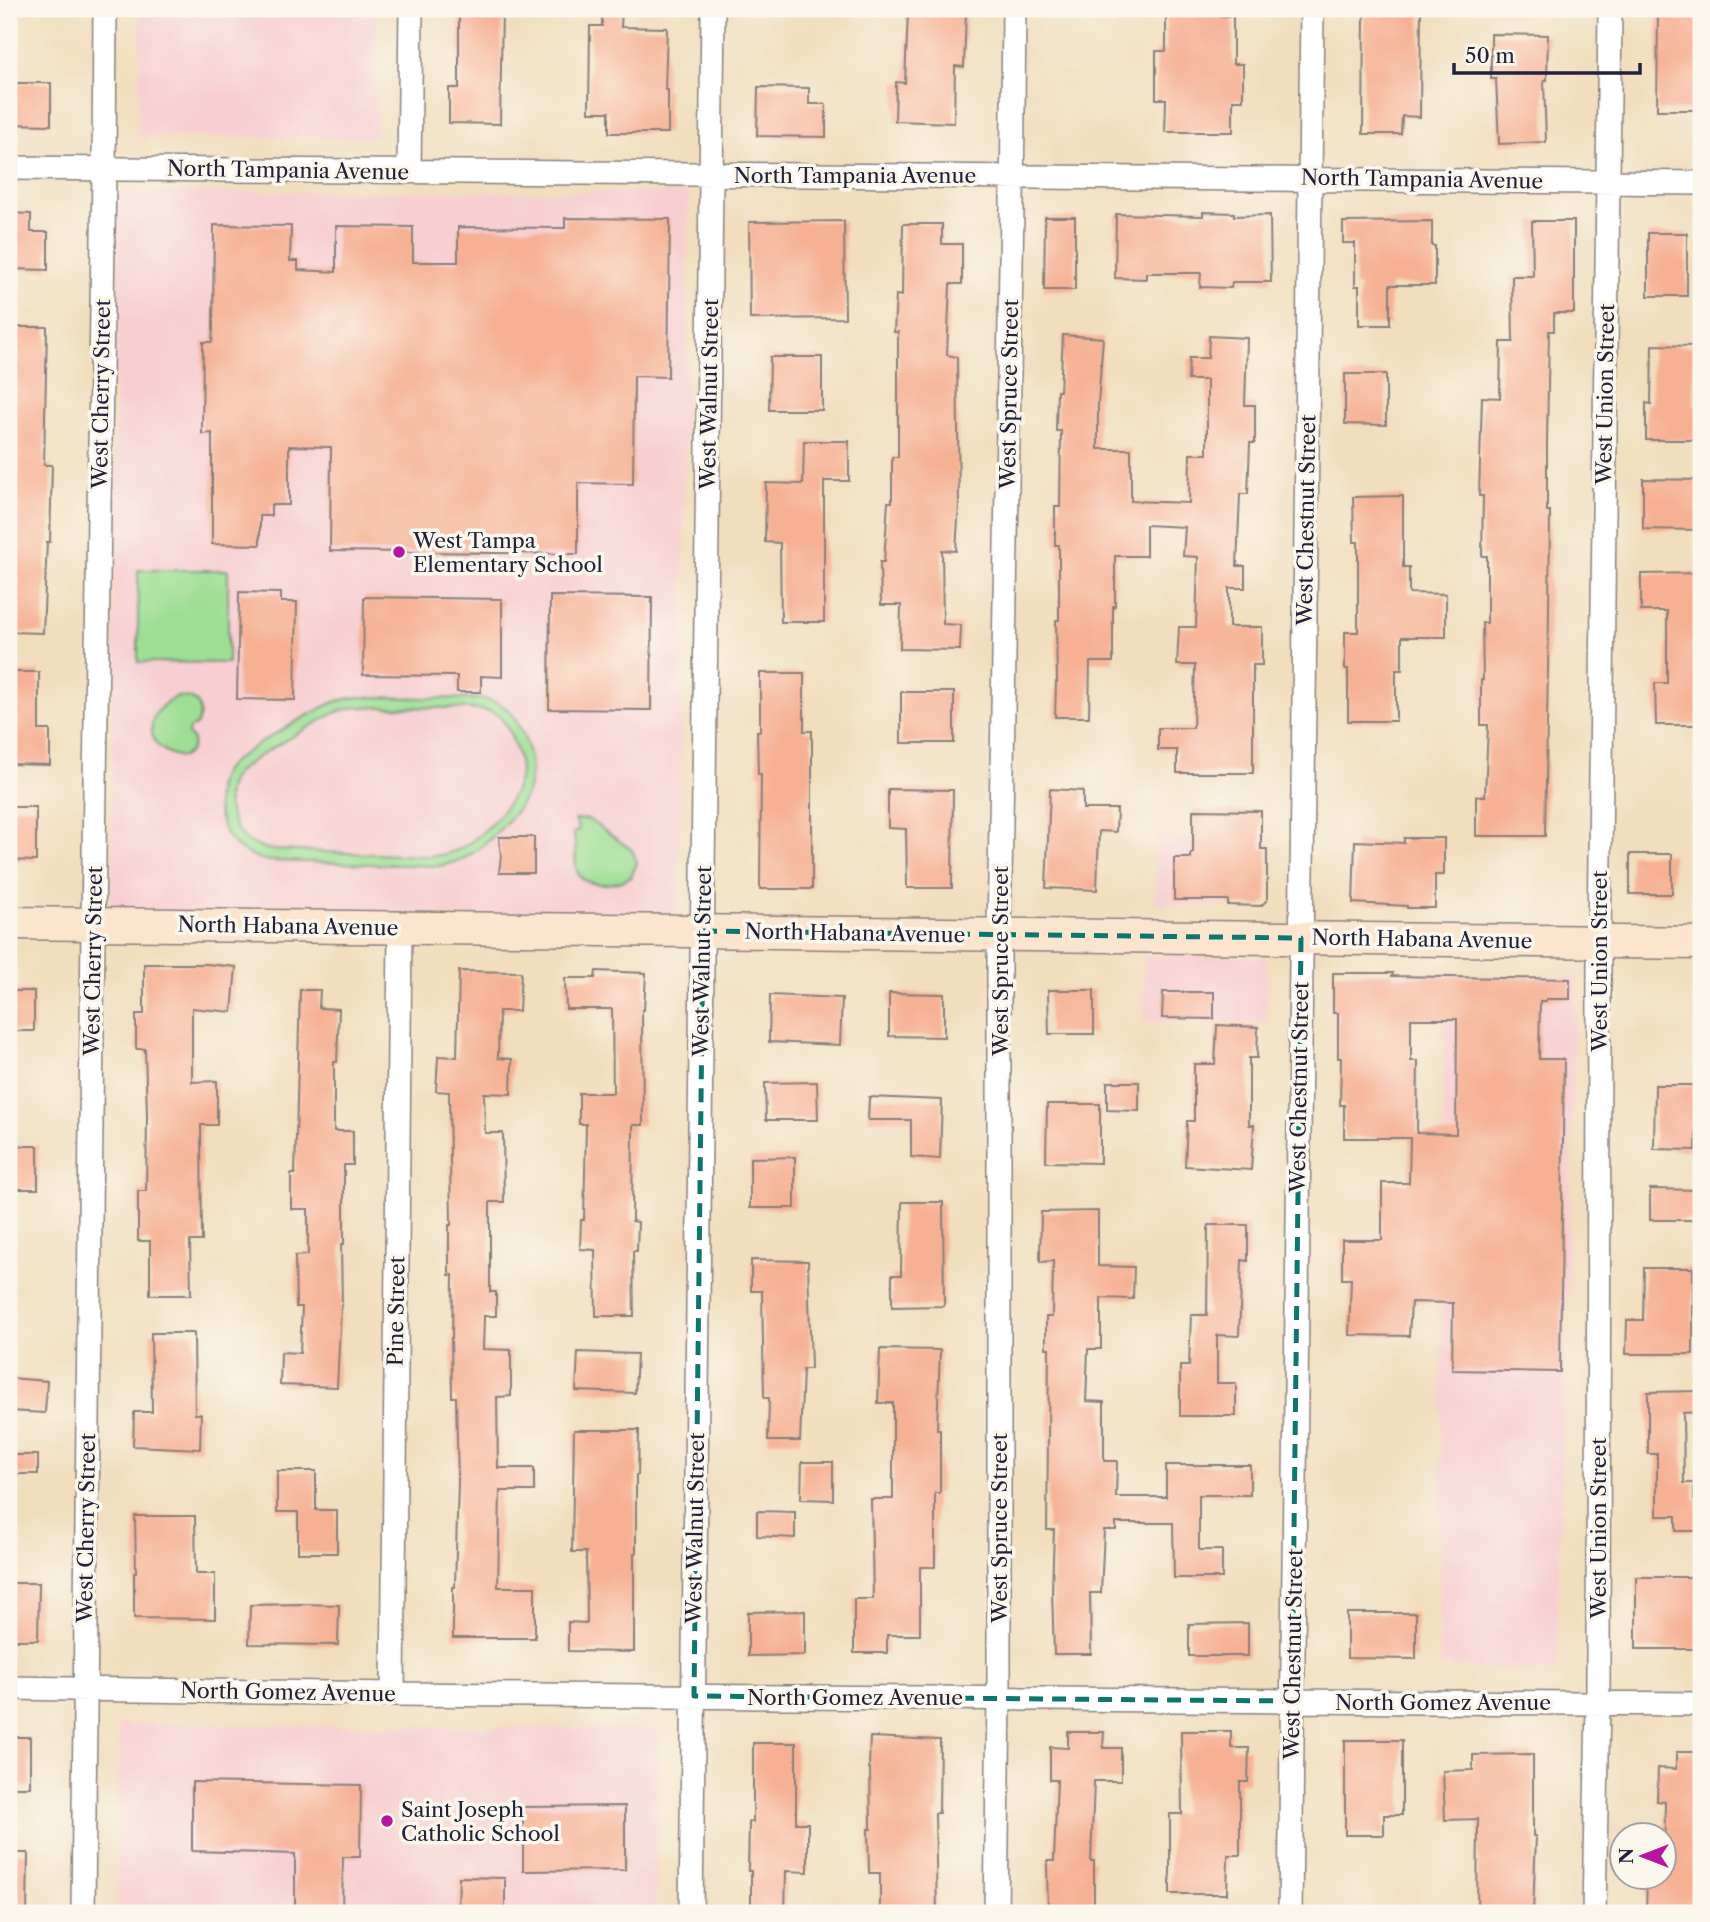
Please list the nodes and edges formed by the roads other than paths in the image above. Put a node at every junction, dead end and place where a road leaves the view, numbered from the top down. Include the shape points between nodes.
1 (105, 9) edge
2 (411, 9) edge
3 (713, 9) edge
4 (1014, 9) edge
5 (1312, 9) edge
6 (1610, 9) edge
7 (9, 168) edge
8 (104, 169) junction
9 (409, 172) junction
10 (711, 174) junction
11 (1013, 176) junction
12 (1310, 178) junction
13 (1608, 182) junction
14 (1701, 183) edge
15 (9, 923) edge
16 (93, 924) junction
17 (400, 927) junction
18 (703, 931) junction
19 (999, 934) junction
20 (1301, 938) junction
21 (1599, 942) junction
22 (1701, 943) edge
23 (9, 1688) edge
24 (85, 1689) junction
25 (393, 1694) junction
26 (694, 1696) junction
27 (999, 1698) junction
28 (1292, 1701) junction
29 (1598, 1703) junction
30 (1701, 1704) edge
31 (83, 1913) edge
32 (691, 1913) edge
33 (996, 1913) edge
34 (1290, 1913) edge
35 (1594, 1913) edge

1 - 8 street, West Cherry Street
2 - 9 street
3 - 10 street, West Walnut Street
4 - 11 street, West Spruce Street
5 - 12 street, West Chestnut Street
6 - 13 street, West Union Street
7 - 8 street, North Tampania Avenue
8 - 9 street, North Tampania Avenue
8 - 16 street, West Cherry Street
9 - 10 street, North Tampania Avenue
10 - 11 street, North Tampania Avenue
10 - 18 street, West Walnut Street
11 - 12 street, North Tampania Avenue
11 - 19 street, West Spruce Street
12 - 13 street, North Tampania Avenue
12 - 20 street, West Chestnut Street
13 - 14 street, North Tampania Avenue
13 - 21 street, West Union Street
15 - 16 street, North Habana Avenue
16 - 17 street, North Habana Avenue
16 - 24 street, West Cherry Street
17 - 18 street, North Habana Avenue
17 - 25 street, Pine Street
18 - 19 street, North Habana Avenue
18 - 26 street, West Walnut Street
19 - 20 street, North Habana Avenue
19 - 27 street, West Spruce Street
20 - 21 street, North Habana Avenue
20 - 28 street, West Chestnut Street
21 - 22 street, North Habana Avenue
21 - 29 street, West Union Street
23 - 24 street, North Gomez Avenue
24 - 25 street, North Gomez Avenue
24 - 31 street, West Cherry Street
25 - 26 street, North Gomez Avenue
26 - 27 street, North Gomez Avenue
26 - 32 street, West Walnut Street
27 - 28 street, North Gomez Avenue
27 - 33 street, West Spruce Street
28 - 29 street, North Gomez Avenue
28 - 34 street, West Chestnut Street
29 - 30 street, North Gomez Avenue
29 - 35 street, West Union Street

